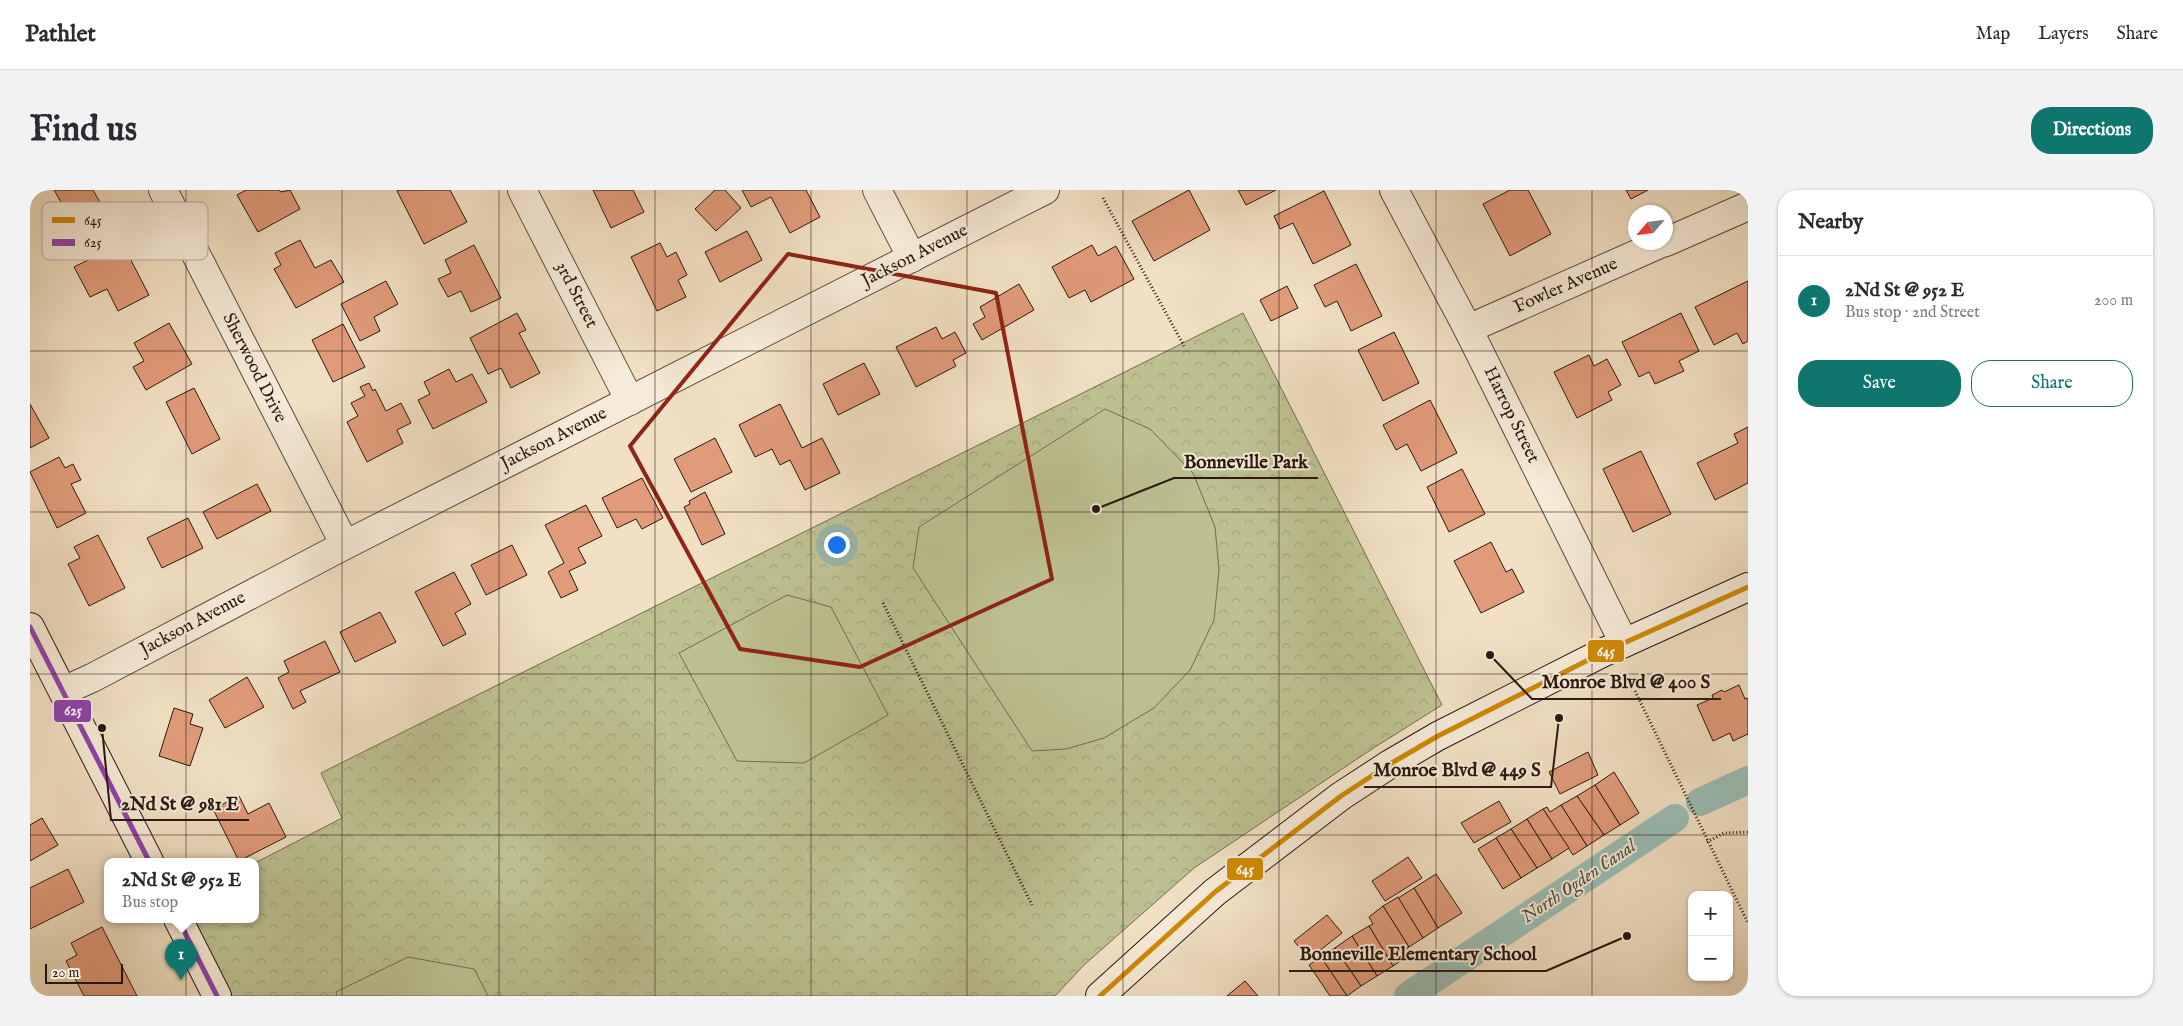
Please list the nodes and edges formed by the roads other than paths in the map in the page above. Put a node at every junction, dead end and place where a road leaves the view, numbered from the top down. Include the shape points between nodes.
1 (163, 190) edge
2 (522, 190) edge
3 (877, 190) edge
4 (1046, 190) edge
5 (1394, 190) edge
6 (169, 202) edge
7 (1748, 206) edge
8 (1673, 239) edge
9 (1647, 250) edge
10 (912, 258) junction
11 (199, 260) edge
12 (1468, 329) junction
13 (630, 401) junction
14 (345, 545) junction
15 (1748, 587) edge
16 (30, 627) edge
17 (1624, 643) junction
18 (63, 691) junction
19 (147, 858) edge
20 (180, 923) edge
21 (217, 996) edge
22 (1100, 996) edge

1 - 6 street, Sherwood Drive
2 - 13 street, 3rd Street
3 - 10 street
4 - 10 street, Jackson Avenue
5 - 12 street, Harrop Street
7 - 8 street, Fowler Avenue
9 - 12 street, Fowler Avenue
10 - 13 street, Jackson Avenue
11 - 14 street, Sherwood Drive
12 - 17 street, Harrop Street
13 - 14 street, Jackson Avenue
14 - 18 street, Jackson Avenue
15 - 17 street
16 - 18 street
17 - 22 street via 1414,749 1341,796 1215,892
18 - 19 street
20 - 21 street

